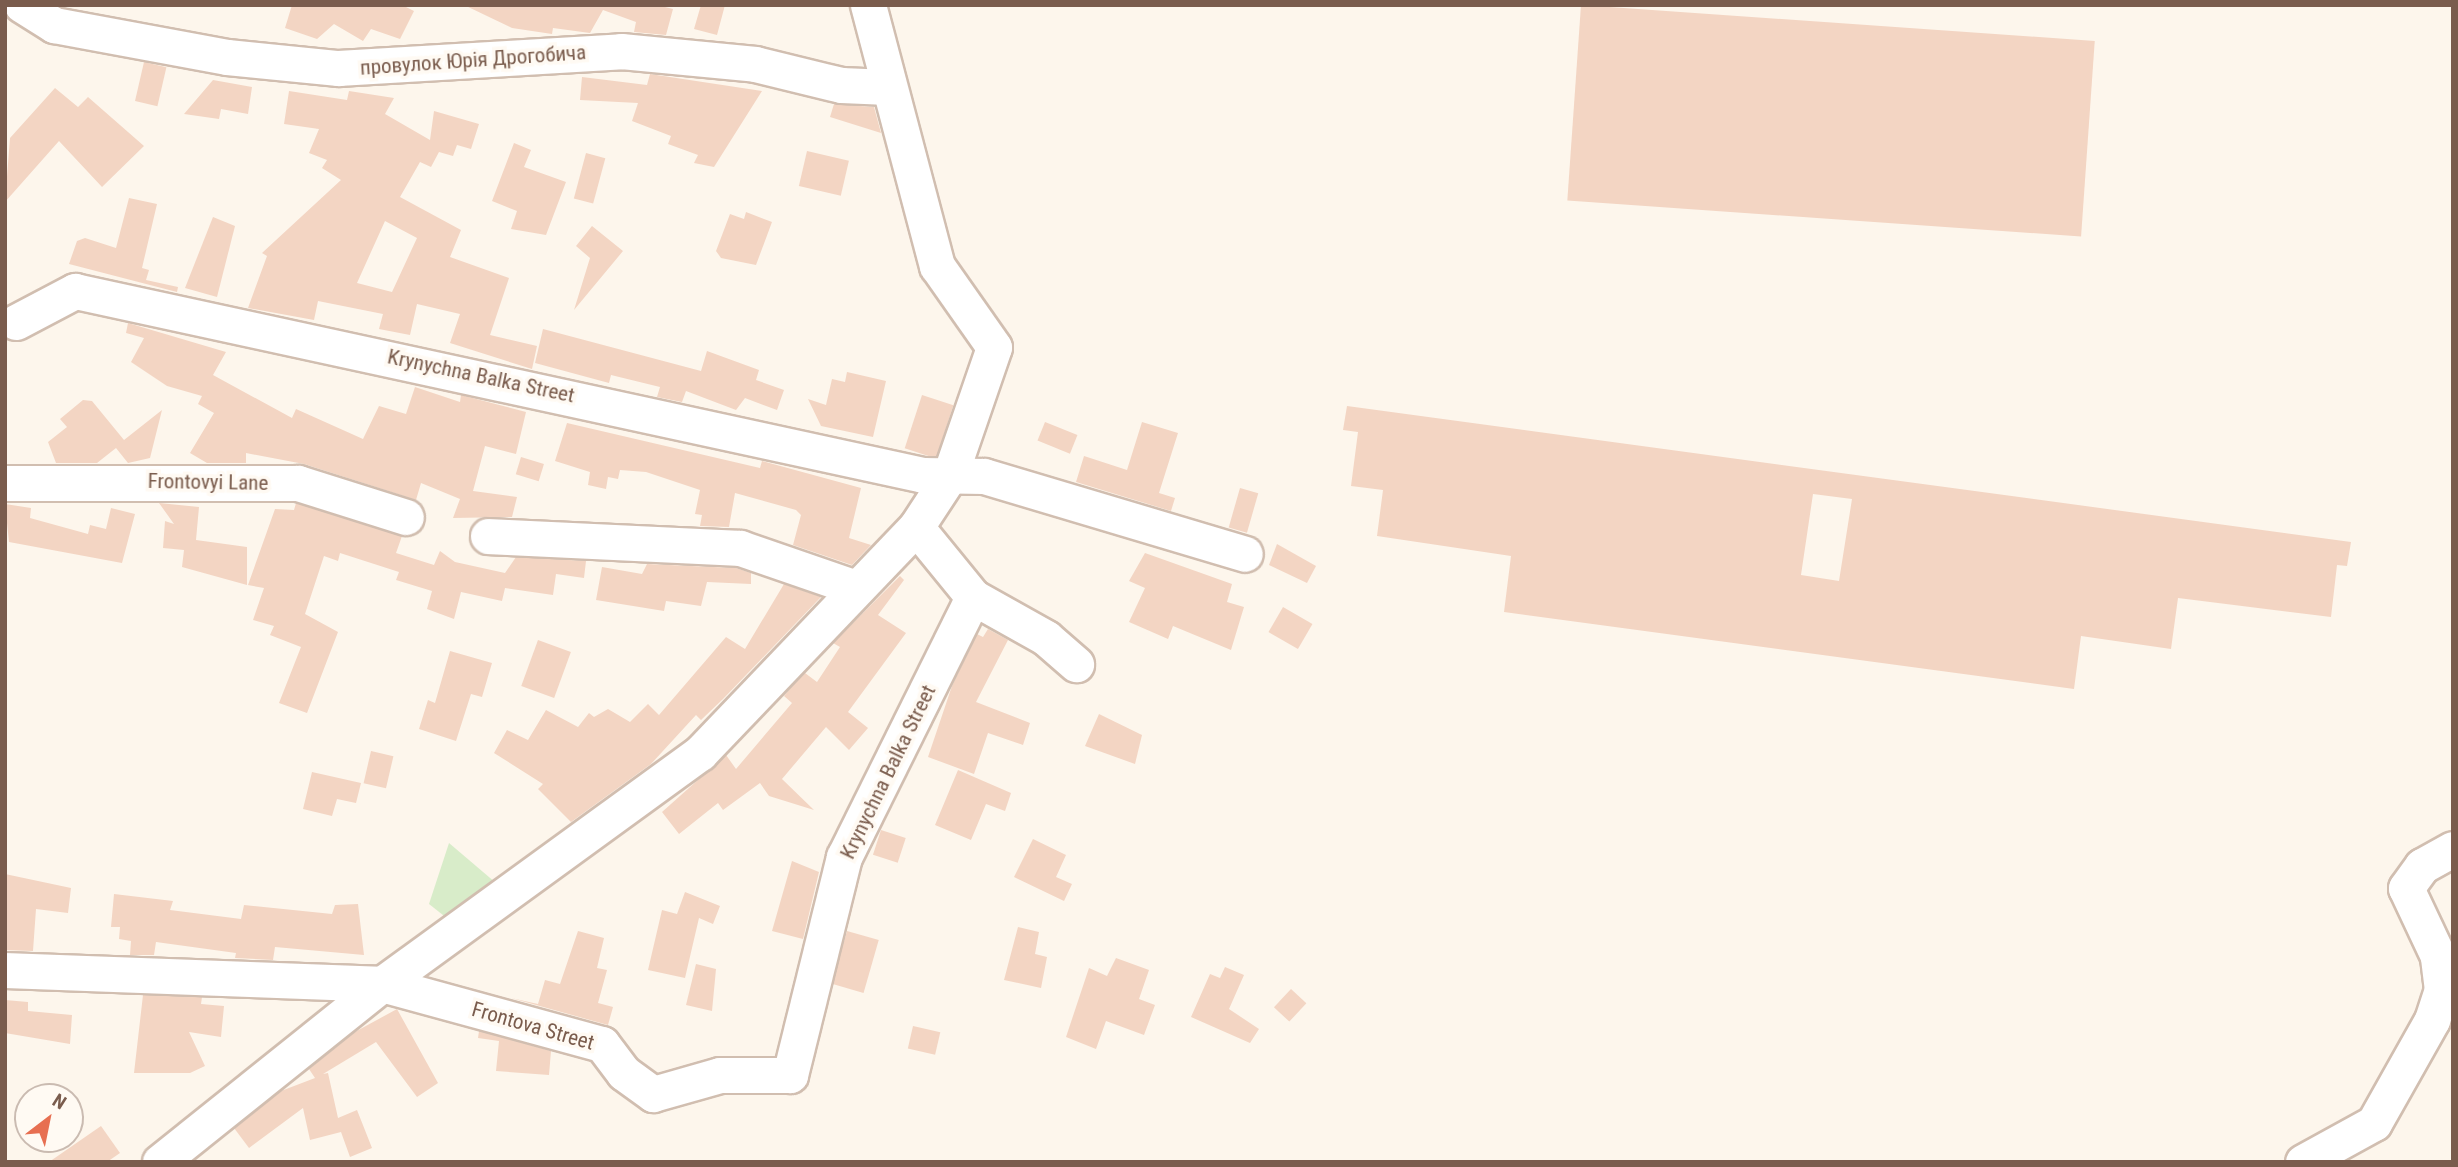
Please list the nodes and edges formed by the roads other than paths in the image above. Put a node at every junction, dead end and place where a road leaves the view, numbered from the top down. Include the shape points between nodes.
1 (22, 5) edge
2 (868, 5) edge
3 (888, 87) junction
4 (16, 322) dead end
5 (950, 475) junction
6 (5, 483) edge
7 (406, 517) dead end
8 (916, 527) junction
9 (488, 536) dead end
10 (1245, 554) dead end
11 (856, 588) junction
12 (973, 597) junction
13 (1076, 664) dead end
14 (2453, 849) edge
15 (5, 970) edge
16 (382, 984) junction
17 (790, 1075) joint
18 (160, 1162) edge
19 (2303, 1162) edge

1 - 3 street, провулок Юрія Дрогобича via 54,25 228,57 338,68 621,51 755,64 841,85
2 - 3 street
3 - 5 street via 937,266 993,347
4 - 5 street, Krynychna Balka Street via 75,291 923,475
5 - 8 street
5 - 10 street, Krynychna Balka Street via 984,475
6 - 7 street, Frontovyi Lane via 298,484
8 - 11 street
8 - 12 street
9 - 11 street via 740,548
11 - 16 street via 700,753
12 - 13 street via 1046,638
12 - 17 street, Krynychna Balka Street via 844,857
14 - 19 street via 2422,866 2406,888 2438,956 2442,990 2432,1020 2374,1123
15 - 16 street, Frontova Street
16 - 17 street, Frontova Street via 602,1044 624,1073 653,1094 720,1075
16 - 18 street

